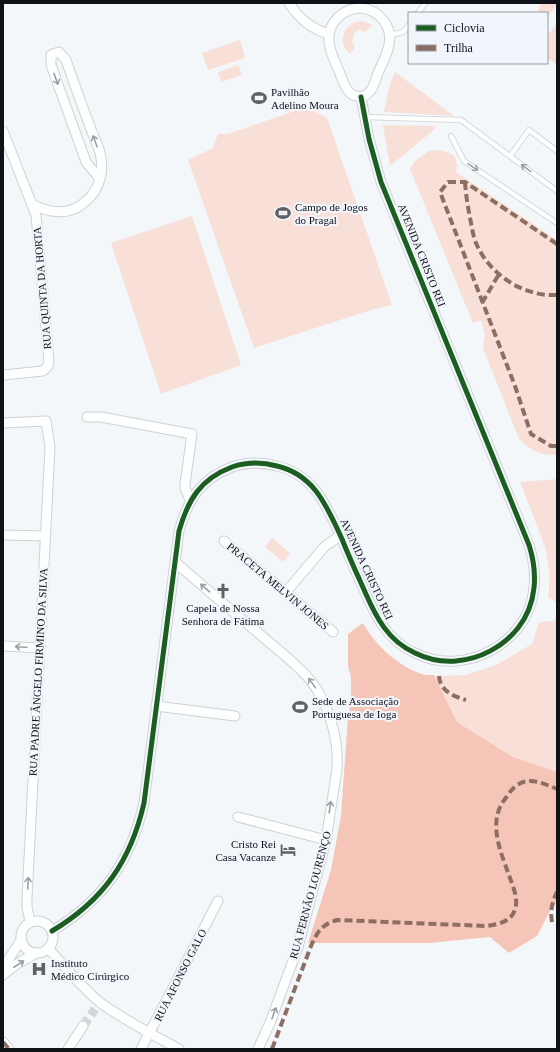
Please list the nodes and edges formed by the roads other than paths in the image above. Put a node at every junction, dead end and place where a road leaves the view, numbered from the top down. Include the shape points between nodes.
1 (289, 3) edge
2 (425, 3) edge
3 (419, 12) edge
4 (408, 26) edge
5 (329, 34) junction
6 (390, 35) junction
7 (361, 97) junction
8 (365, 117) junction
9 (3, 131) edge
10 (451, 136) dead end
11 (557, 152) edge
12 (510, 156) junction
13 (100, 179) junction
14 (557, 191) edge
15 (32, 204) junction
16 (557, 224) edge
17 (3, 375) edge
18 (87, 417) dead end
19 (3, 423) edge
20 (190, 500) junction
21 (3, 534) edge
22 (45, 536) junction
23 (340, 536) junction
24 (224, 541) dead end
25 (175, 562) junction
26 (286, 592) junction
27 (333, 632) dead end
28 (3, 646) edge
29 (40, 648) junction
30 (156, 706) junction
31 (235, 716) dead end
32 (238, 817) dead end
33 (326, 840) junction
34 (218, 902) dead end
35 (30, 922) junction
36 (52, 931) junction
37 (21, 940) junction
38 (48, 948) junction
39 (36, 953) junction
40 (3, 968) edge
41 (3, 976) edge
42 (83, 1026) tunnel mouth
43 (150, 1033) junction
44 (3, 1042) edge
45 (9, 1049) edge
46 (68, 1049) edge
47 (141, 1049) edge
48 (179, 1049) edge
49 (258, 1049) edge

1 - 5 street via 312,28
2 - 3 lane
4 - 6 lane via 403,32
5 - 6 street via 339,16 348,10 361,8 378,14 386,23
5 - 7 street via 331,49 346,86 355,96
6 - 7 street via 388,50 374,87
7 - 8 street, AVENIDA CRISTO REI
8 - 12 lane via 461,120
8 - 23 street, AVENIDA CRISTO REI via 381,182 529,545 535,588 529,608 512,635 485,654 453,661 420,656 397,642 379,621
9 - 15 street, RUA QUINTA DA HORTA
10 -> 16 lane via 464,161
11 - 12 lane via 529,130
14 -> 12 lane
13 -> 13 street via 101,157 66,60 59,52 51,55 51,65 86,162
13 - 15 street via 89,200 77,208 62,212 43,210
15 - 17 street, RUA QUINTA DA HORTA via 36,215 49,361 43,371
18 - 20 street via 101,417 192,434 185,484
19 - 22 street, RUA PADRE ÂNGELO FIRMINO DA SILVA via 46,421 50,448
20 - 23 street, AVENIDA CRISTO REI via 214,476 234,466 256,463 279,466 299,476 316,490
20 - 25 street, AVENIDA CRISTO REI via 179,531
21 - 22 street
22 - 29 street, RUA PADRE ÂNGELO FIRMINO DA SILVA
23 - 26 street via 325,546
24 - 26 street, PRACETA MELVIN JONES
25 - 30 street, AVENIDA CRISTO REI
33 -> 25 street, RUA FERNÃO LOURENÇO via 338,756 328,714 320,696 300,669
26 - 27 street, PRACETA MELVIN JONES
29 -> 28 street
35 -> 29 street, RUA PADRE ÂNGELO FIRMINO DA SILVA via 27,898
30 - 31 street
30 - 36 street, AVENIDA CRISTO REI via 144,803 128,852 99,895 72,919
32 - 33 street
49 -> 33 street, RUA FERNÃO LOURENÇO via 298,947
34 - 43 street, RUA AFONSO GALO
35 - 36 street via 46,922
35 - 37 street via 22,929
36 - 38 street via 53,942
37 - 39 street via 26,949
37 - 40 street
38 - 39 street
38 - 43 street via 98,1005
41 -> 39 street
42 - 46 street
43 - 47 street, RUA AFONSO GALO
43 - 48 street
44 - 45 street

